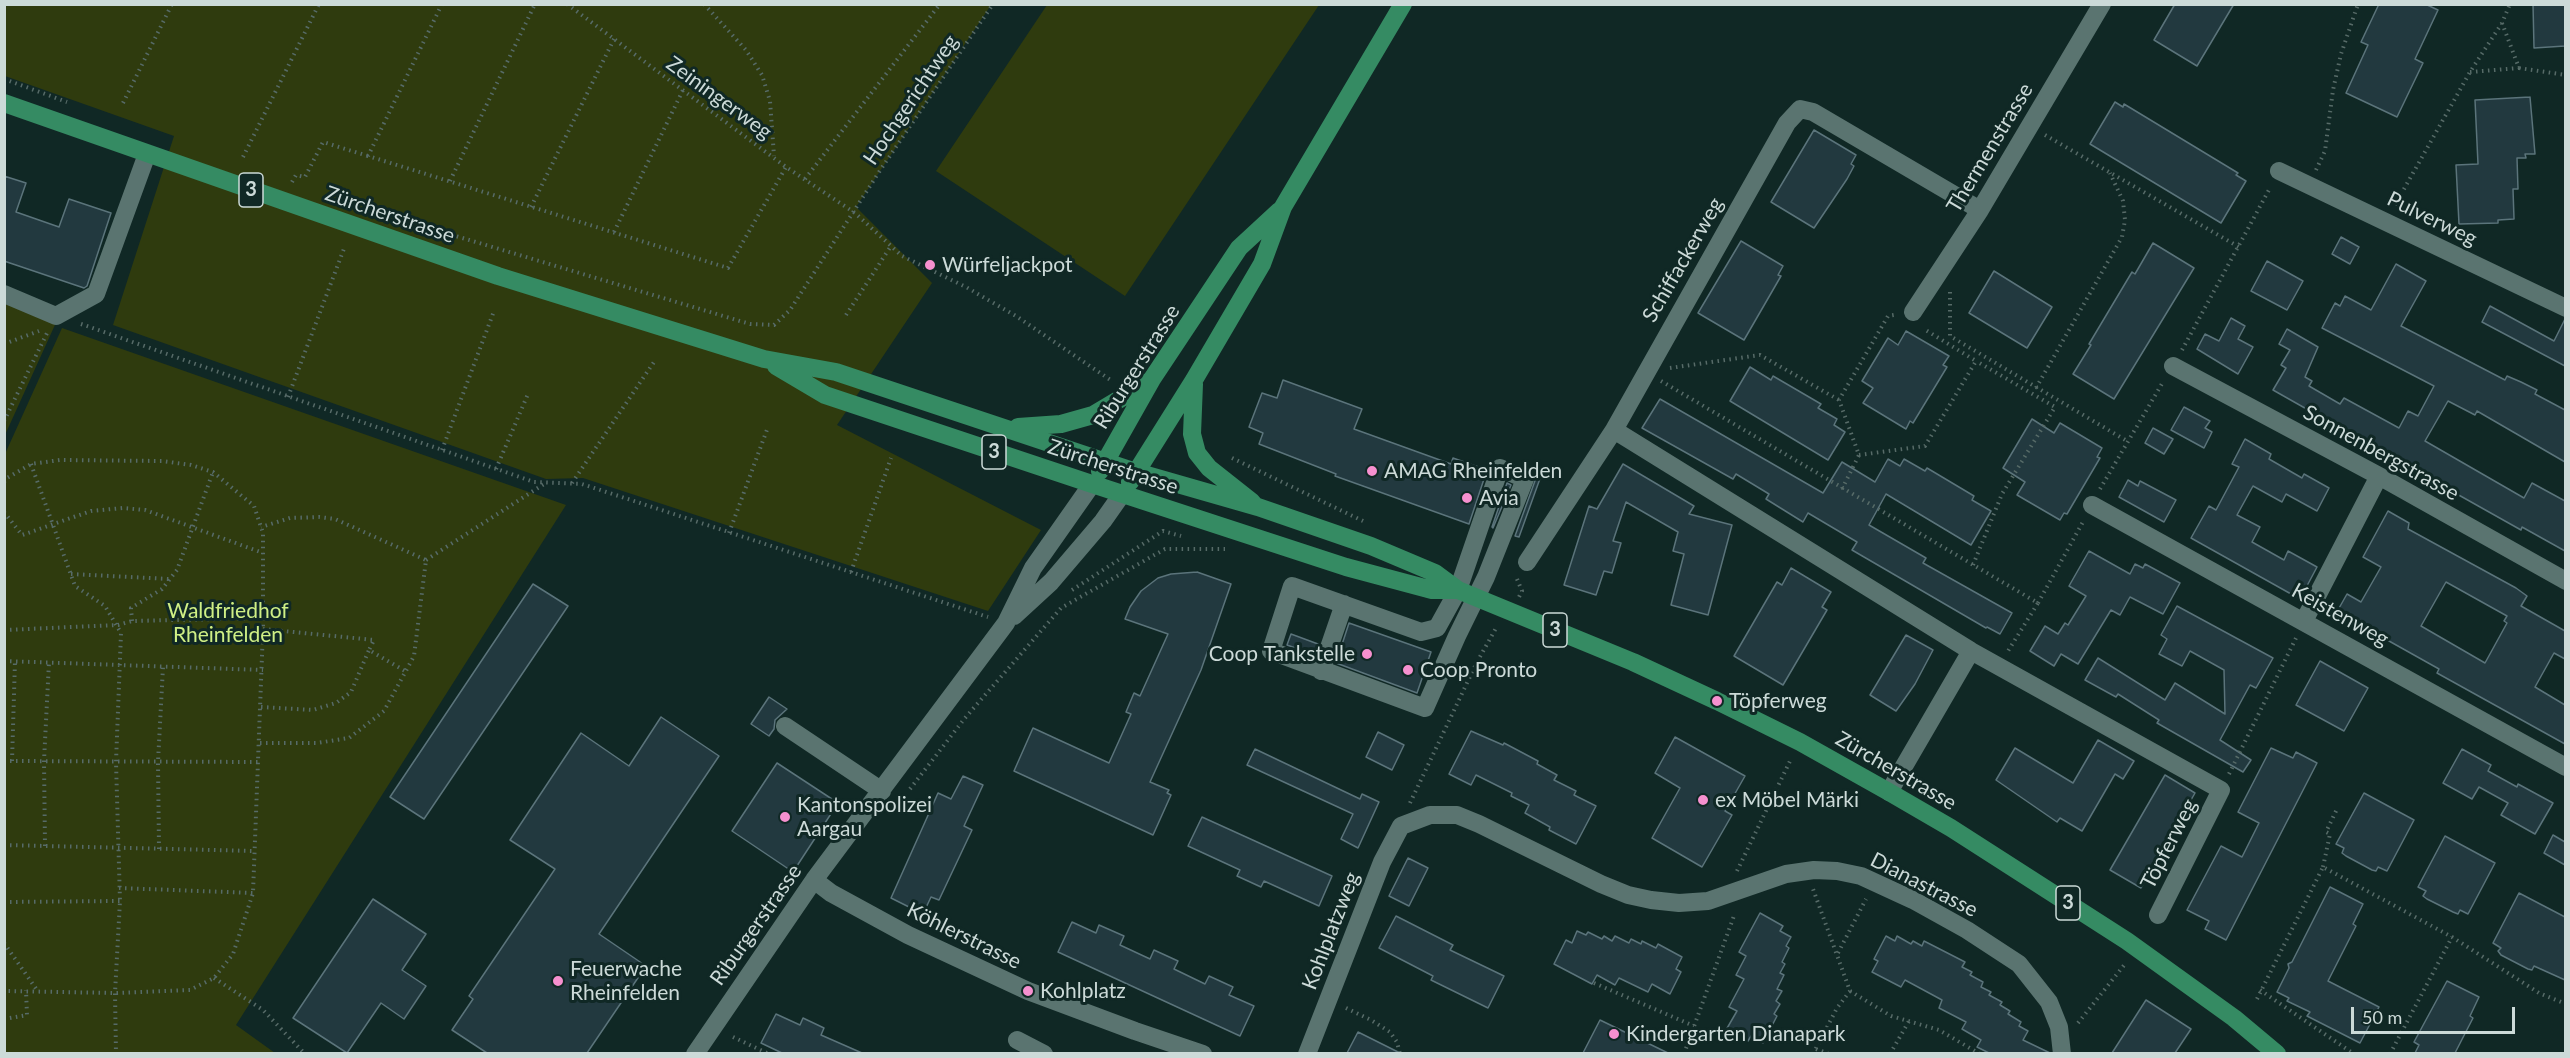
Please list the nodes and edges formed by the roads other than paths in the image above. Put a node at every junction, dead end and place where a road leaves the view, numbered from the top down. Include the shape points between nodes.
1 (1403, 4) edge
2 (2102, 4) edge
3 (4, 103) edge
4 (147, 154) junction
5 (2279, 171) road end
6 (1283, 207) junction
7 (1980, 210) junction
8 (4, 294) edge
9 (2565, 308) edge
10 (1913, 312) road end
11 (764, 359) junction
12 (2173, 366) road end
13 (1152, 380) junction
14 (1194, 380) junction
15 (1007, 428) junction
16 (1614, 430) junction
17 (1106, 462) junction
18 (1136, 472) junction
19 (2379, 476) junction
20 (1092, 484) junction
21 (1122, 494) junction
22 (2091, 505) road end
23 (1258, 507) junction
24 (1527, 562) road end
25 (2565, 581) edge
26 (1458, 590) junction
27 (1477, 597) junction
28 (1344, 604) junction
29 (2304, 621) junction
30 (1006, 623) junction
31 (1971, 651) junction
32 (1321, 671) junction
33 (785, 726) dead end
34 (2565, 766) edge
35 (882, 791) junction
36 (1889, 792) junction
37 (1401, 826) joint
38 (814, 880) junction
39 (2158, 915) dead end
40 (1017, 1040) dead end
41 (695, 1053) edge
42 (1044, 1053) edge
43 (1203, 1053) edge
44 (1307, 1053) edge
45 (2062, 1053) edge
46 (2277, 1053) edge

1 - 6 main road, Riburgerstrasse
2 - 7 street, Thermenstrasse
3 - 4 main road, Zürcherstrasse / 3
4 - 8 street via 96,294 52,322
4 - 11 main road, Zürcherstrasse / 3 via 498,276
5 - 9 street, Pulverweg
6 - 13 main road, Riburgerstrasse via 1239,248
6 - 14 main road, Riburgerstrasse via 1262,264
7 - 10 street, Thermenstrasse
7 - 16 street, Schiffackerweg via 1812,112 1800,109 1787,123
11 - 15 main road, Zürcherstrasse / 3 via 836,372
11 - 20 main road, Zürcherstrasse / 3 via 825,395
12 - 19 street, Sonnenbergstrasse
13 - 15 main road via 1093,415 1061,424
13 - 17 main road, Riburgerstrasse
14 - 18 main road, Riburgerstrasse
14 - 23 main road, Riburgerstrasse via 1192,434 1197,453 1209,468
15 - 17 main road, Zürcherstrasse / 3
16 - 24 street, Schiffackerweg
16 - 31 street, Töpferweg
17 - 18 main road, Zürcherstrasse / 3
17 - 20 main road, Riburgerstrasse
18 - 21 main road, Riburgerstrasse
18 - 23 main road, Zürcherstrasse / 3
19 - 25 street, Sonnenbergstrasse
19 - 29 street
20 - 21 main road, Zürcherstrasse / 3
20 - 30 street, Riburgerstrasse via 1034,568
21 - 26 main road, Zürcherstrasse / 3 via 1346,567 1432,590
21 - 30 street, Riburgerstrasse via 1051,582
22 - 29 street, Keistenweg
23 - 26 main road, Zürcherstrasse / 3 via 1371,546 1436,573
26 - 27 main road, Zürcherstrasse / 3
26 - 27 street via 1500,468 1525,479
26 - 28 street via 1437,628 1421,632
27 - 32 street via 1425,708
27 - 36 main road, Zürcherstrasse / 3 via 1718,701
28 - 32 street
28 - 32 street via 1292,586 1270,651
29 - 34 street, Keistenweg
30 - 35 street, Riburgerstrasse
31 - 36 street
31 - 39 street, Töpferweg via 2221,790
33 - 35 street
35 - 38 street, Riburgerstrasse
36 - 46 main road, Zürcherstrasse / 3 via 2127,941
37 - 44 street, Kohlplatzweg via 1382,862
37 - 45 street, Dianastrasse via 1430,815 1457,815 1628,895 1679,903 1708,901 1786,874 1837,871 1861,876 1967,930 2019,964 2049,1002 2059,1027
38 - 41 street, Riburgerstrasse
38 - 43 street, Köhlerstrasse via 908,935 1028,991
40 - 42 street

